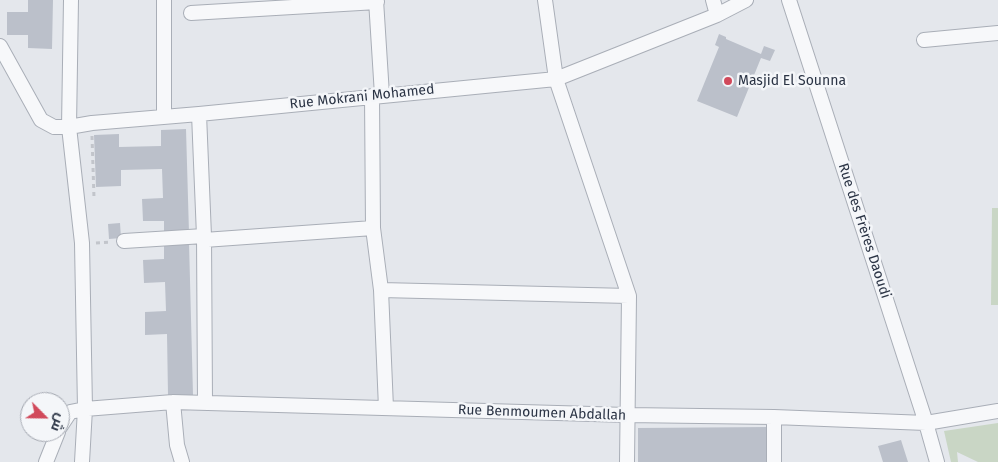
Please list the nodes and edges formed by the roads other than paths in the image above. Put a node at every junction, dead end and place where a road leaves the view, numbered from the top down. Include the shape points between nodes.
1 (71, 0) edge
2 (164, 0) edge
3 (545, 0) edge
4 (713, 0) edge
5 (746, 0) edge
6 (789, 0) edge
7 (377, 1) edge
8 (191, 13) dead end
9 (717, 15) junction
10 (998, 33) edge
11 (924, 40) dead end
12 (2, 51) edge
13 (556, 79) junction
14 (377, 95) junction
15 (199, 114) junction
16 (164, 116) junction
17 (69, 127) junction
18 (374, 228) junction
19 (204, 238) junction
20 (131, 242) road end
21 (381, 290) junction
22 (629, 296) junction
23 (173, 402) junction
24 (205, 402) junction
25 (386, 408) junction
26 (84, 409) junction
27 (998, 411) edge
28 (70, 412) edge
29 (627, 416) junction
30 (774, 417) junction
31 (926, 423) junction
32 (54, 442) edge
33 (46, 462) edge
34 (82, 462) edge
35 (182, 462) edge
36 (626, 462) edge
37 (774, 462) edge
38 (937, 462) edge

1 - 17 street
2 - 16 street
3 - 13 street
4 - 9 street
5 - 9 street, Rue Mokrani Mohamed
6 - 31 street, Rue des Frères Daoudi
7 - 8 street
7 - 14 street
9 - 13 street, Rue Mokrani Mohamed
10 - 11 street
12 - 17 street, Rue Mokrani Mohamed via 42,120 54,127
13 - 14 street, Rue Mokrani Mohamed
13 - 22 street
14 - 15 street, Rue Mokrani Mohamed
14 - 18 street
15 - 16 street, Rue Mokrani Mohamed
15 - 19 street
16 - 17 street, Rue Mokrani Mohamed
17 - 26 street via 82,243
18 - 19 street
18 - 21 street
19 - 20 street
19 - 24 street
21 - 22 street
21 - 25 street
22 - 29 street
23 - 24 street, Rue Benmoumen Abdallah
23 - 26 street, Rue Benmoumen Abdallah
23 - 35 street
24 - 25 street, Rue Benmoumen Abdallah
25 - 29 street, Rue Benmoumen Abdallah
26 - 28 street
26 - 34 street
27 - 31 street, Rue Benmoumen Abdallah
29 - 30 street, Rue Benmoumen Abdallah
29 - 36 street
30 - 31 street, Rue Benmoumen Abdallah
30 - 37 street
31 - 38 street, Rue des Frères Daoudi via 936,437
32 - 33 street

